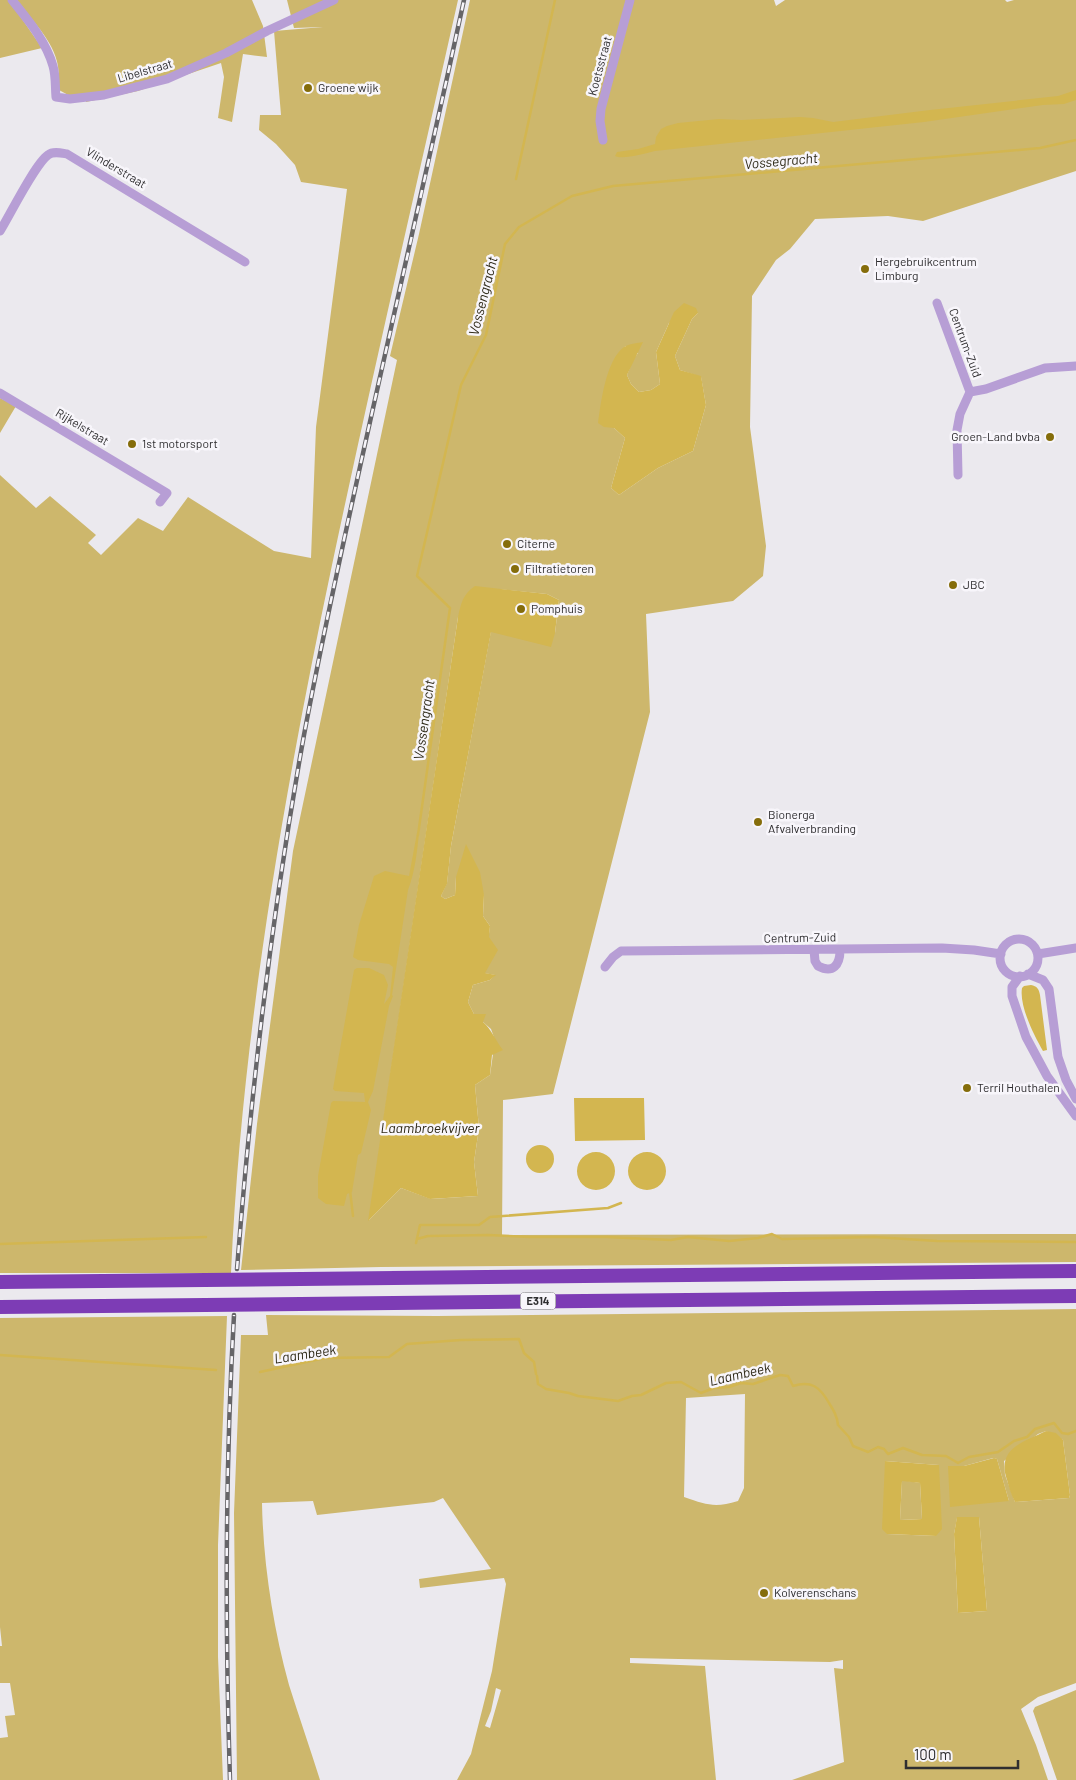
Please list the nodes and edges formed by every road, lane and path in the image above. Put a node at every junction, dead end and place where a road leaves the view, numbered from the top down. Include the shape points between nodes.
1 (12, 0) edge
2 (334, 0) edge
3 (630, 0) edge
4 (603, 140) dead end
5 (0, 231) edge
6 (245, 262) dead end
7 (937, 303) dead end
8 (1076, 366) edge
9 (0, 392) edge
10 (970, 392) junction
11 (958, 475) dead end
12 (160, 502) dead end
13 (1076, 948) edge
14 (814, 950) junction
15 (840, 950) junction
16 (1001, 954) junction
17 (1038, 954) junction
18 (605, 967) dead end
19 (1024, 975) junction
20 (1076, 1099) edge
21 (1076, 1116) edge
22 (1076, 1272) edge
23 (0, 1282) edge
24 (1076, 1296) edge
25 (0, 1307) edge

1 - 2 street, Libelstraat via 48,53 54,68 56,97 70,99 104,95 167,79
3 - 4 street, Koetsstraat via 601,109
5 - 6 street, Vlinderstraat via 39,166 49,154 58,152 67,154
7 - 10 street, Centrum-Zuid
8 - 10 street, Centrum-Zuid via 1045,368
9 - 12 street, Rijkelstraat via 166,492
10 - 11 street, Centrum-Zuid via 957,430
13 - 17 street
14 - 15 street, Centrum-Zuid
14 - 15 street via 818,966 828,970 835,968
14 - 18 street, Centrum-Zuid via 621,951
15 - 16 street, Centrum-Zuid via 942,948
16 - 17 street via 1008,942 1024,939
16 - 19 street via 1005,970 1013,975
17 - 19 street via 1037,965
19 - 20 street via 1043,980 1049,989 1058,1057
19 - 21 street via 1012,987 1012,996 1026,1037 1046,1076
22 - 23 highway, E314
24 - 25 highway, E314

